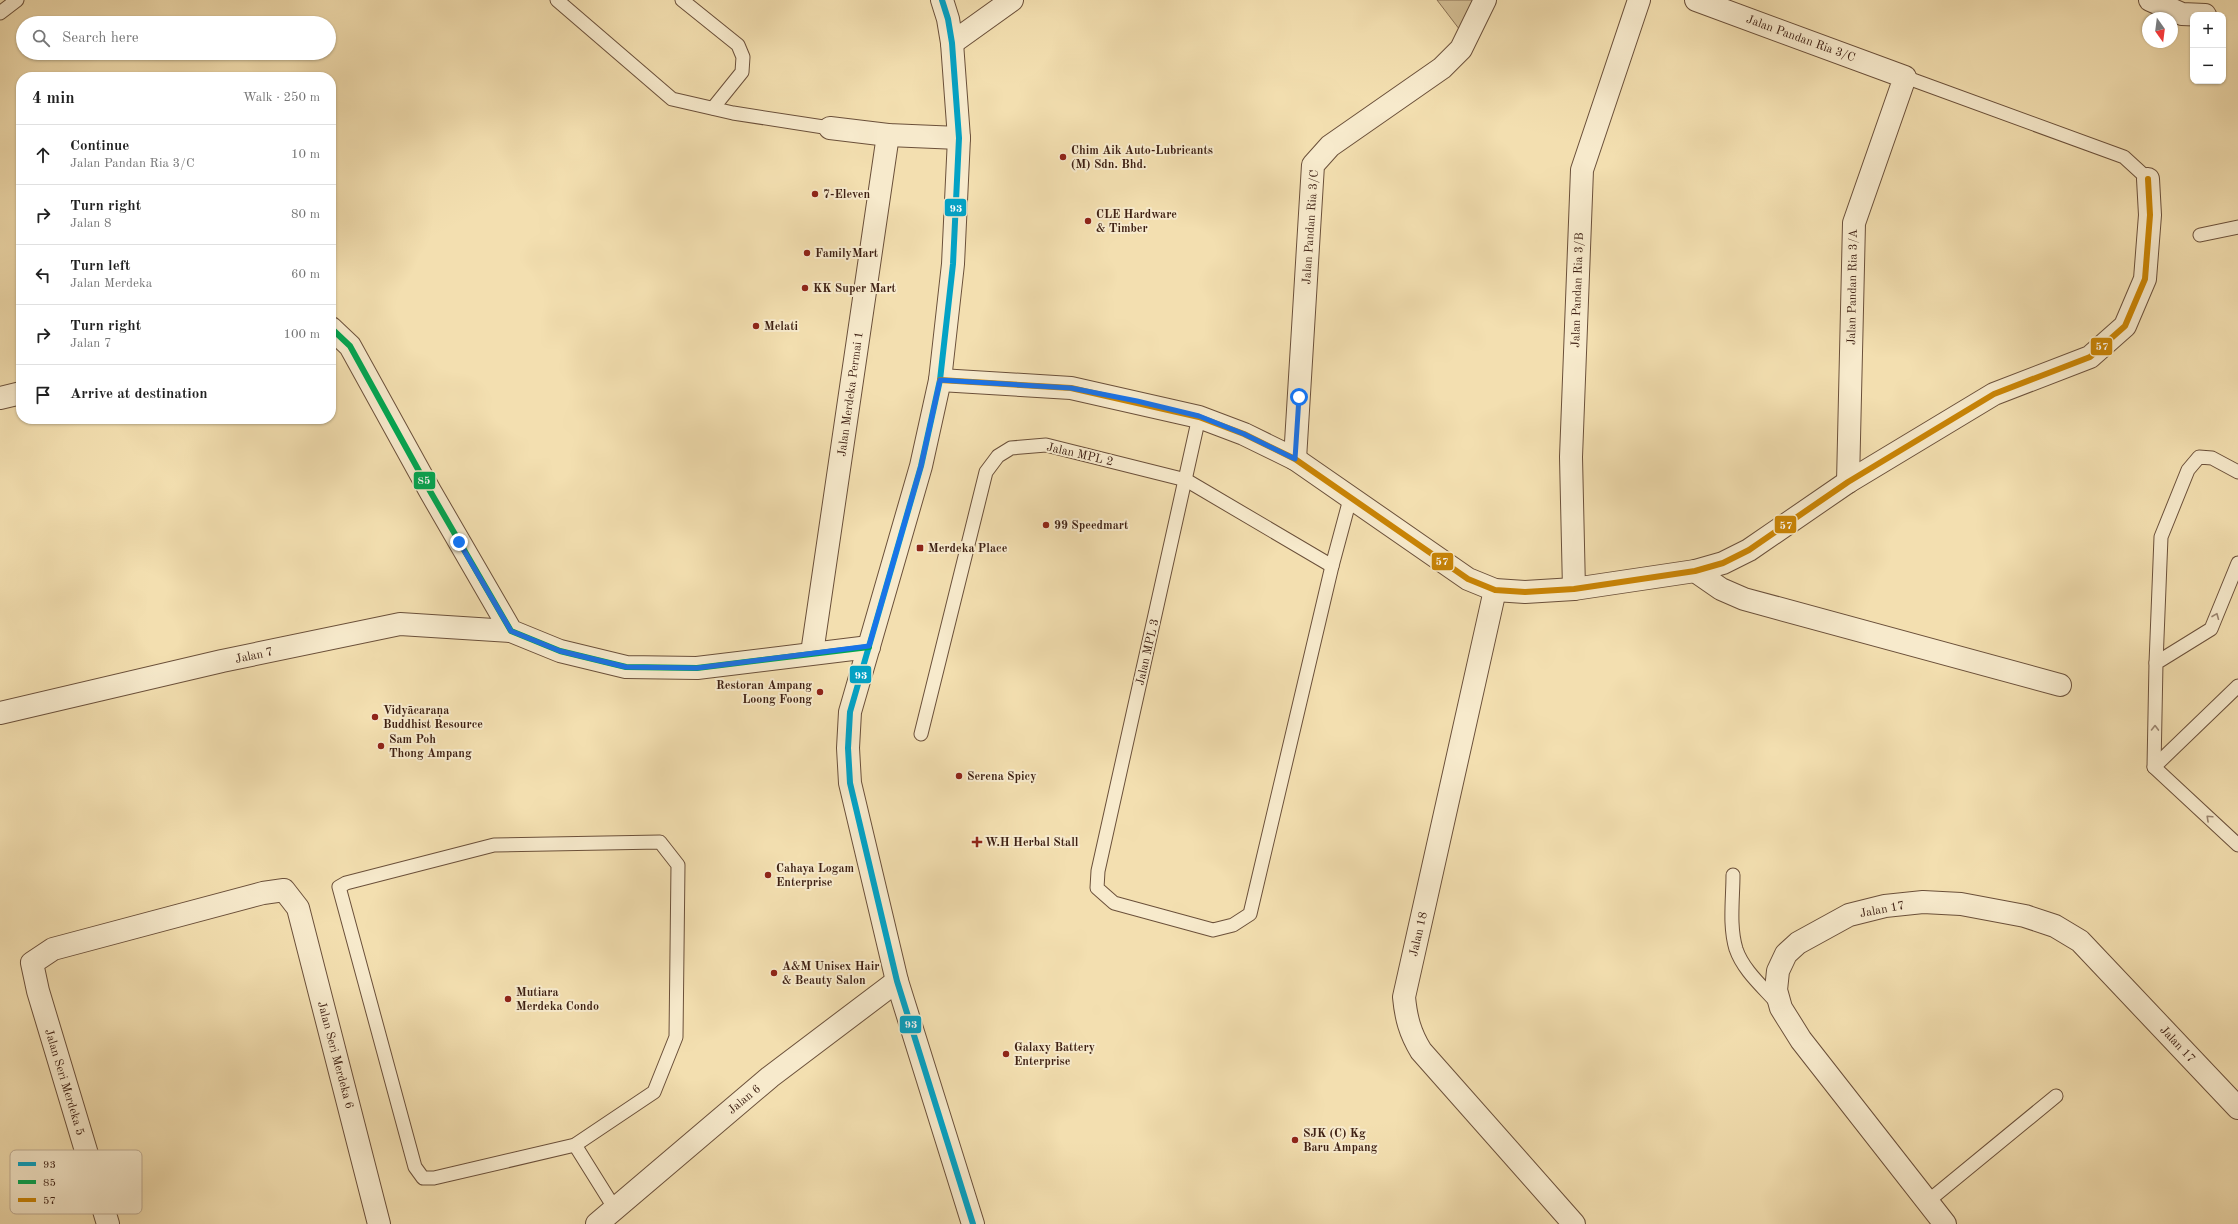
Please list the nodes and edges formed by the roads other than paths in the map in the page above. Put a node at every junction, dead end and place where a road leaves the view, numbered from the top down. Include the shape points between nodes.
1 (17, 0) edge
2 (557, 0) edge
3 (682, 0) edge
4 (942, 0) edge
5 (1012, 0) edge
6 (1485, 0) edge
7 (1639, 0) edge
8 (1696, 0) edge
9 (2150, 0) edge
10 (0, 14) edge
11 (2190, 14) edge
12 (952, 44) junction
13 (1905, 77) junction
14 (713, 108) junction
15 (830, 128) joint
16 (888, 135) junction
17 (959, 138) junction
18 (2148, 178) joint
19 (2238, 227) edge
20 (2200, 235) dead end
21 (336, 333) edge
22 (940, 380) junction
23 (16, 395) edge
24 (0, 398) edge
25 (1199, 416) junction
26 (1295, 459) junction
27 (2238, 472) edge
28 (1186, 480) junction
29 (1848, 482) junction
30 (1350, 499) junction
31 (2238, 563) edge
32 (1332, 566) junction
33 (1695, 571) junction
34 (1574, 588) junction
35 (1495, 590) junction
36 (511, 631) junction
37 (869, 646) junction
38 (812, 653) junction
39 (2156, 662) junction
40 (2060, 685) dead end
41 (2238, 686) edge
42 (0, 712) edge
43 (921, 734) dead end
44 (2154, 767) junction
45 (2238, 845) edge
46 (1733, 875) dead end
47 (32, 963) joint
48 (897, 981) junction
49 (1781, 1008) junction
50 (2056, 1096) dead end
51 (2238, 1108) edge
52 (575, 1145) junction
53 (86, 1150) edge
54 (1928, 1202) junction
55 (615, 1208) junction
56 (105, 1214) edge
57 (108, 1224) edge
58 (379, 1224) edge
59 (597, 1224) edge
60 (973, 1224) edge
61 (1574, 1224) edge
62 (1945, 1224) edge

1 - 10 lane
2 - 14 lane via 672,99
3 - 14 lane via 738,45 743,57 742,72
4 - 12 street
5 - 12 street
6 - 26 street, Jalan Pandan Ria 3/C via 1461,49 1442,68 1330,146 1313,165
7 - 34 street, Jalan Pandan Ria 3/B via 1582,170 1571,457
8 - 13 street, Jalan Pandan Ria 3/C
9 - 11 street via 2182,14
12 - 17 street
13 - 18 lane via 2124,157
13 - 29 street, Jalan Pandan Ria 3/A via 1854,223
14 - 15 lane
15 - 16 street
16 - 17 street
16 - 38 street, Jalan Merdeka Permai 1
17 - 22 street via 953,264
18 - 29 street via 2150,214 2145,279 2125,326 2090,357 1994,394
19 - 20 lane
21 - 36 street via 350,346
22 - 25 street via 1071,388
22 - 37 street via 921,466
23 - 24 street
25 - 26 street
25 - 28 lane, Jalan MPL 3
26 - 30 street
27 - 39 lane via 2212,458 2199,458 2188,470 2161,536
28 - 32 lane, Jalan MPL 2
28 - 32 lane, Jalan MPL 3 via 1098,871 1097,888 1114,904 1213,930 1233,925 1250,914
28 - 43 lane, Jalan MPL 2 via 1046,445 1011,448 998,456 986,472
29 - 33 street via 1749,550 1723,563
30 - 32 lane
30 - 35 street via 1468,580
39 -> 31 lane via 2211,629
33 - 34 street
33 - 40 street via 1721,589 1744,599
34 - 35 street via 1525,592
35 - 61 street, Jalan 18 via 1404,997 1405,1017 1411,1035 1421,1051
36 - 38 street, Jalan 7 via 560,651 626,667 697,668
36 - 42 street, Jalan 7 via 400,624 222,661
37 - 38 street, Jalan 7
37 - 48 street via 850,712 850,783
44 -> 39 lane
41 - 44 lane
45 -> 44 lane
46 - 49 lane via 1733,934 1737,950 1745,965
47 - 53 street, Jalan Seri Merdeka 5
47 - 58 street, Jalan Seri Merdeka 6 via 53,949 262,893 284,890 298,908
48 - 55 street, Jalan 6 via 770,1077
48 - 60 street
49 - 51 street, Jalan 17 via 1776,990 1778,971 1786,954 1798,944 1849,916 1885,906 1923,902 1961,904 2025,916 2055,926 2080,941
49 - 54 street, Jalan 17 via 1801,1040
50 - 54 lane
52 - 52 lane via 654,1092 676,1037 678,865 660,842 494,845 346,883 339,887 415,1167 423,1178 434,1178
52 - 55 lane
54 - 62 street, Jalan 17
55 - 59 street, Jalan 6
56 - 57 street, Jalan Seri Merdeka 5

